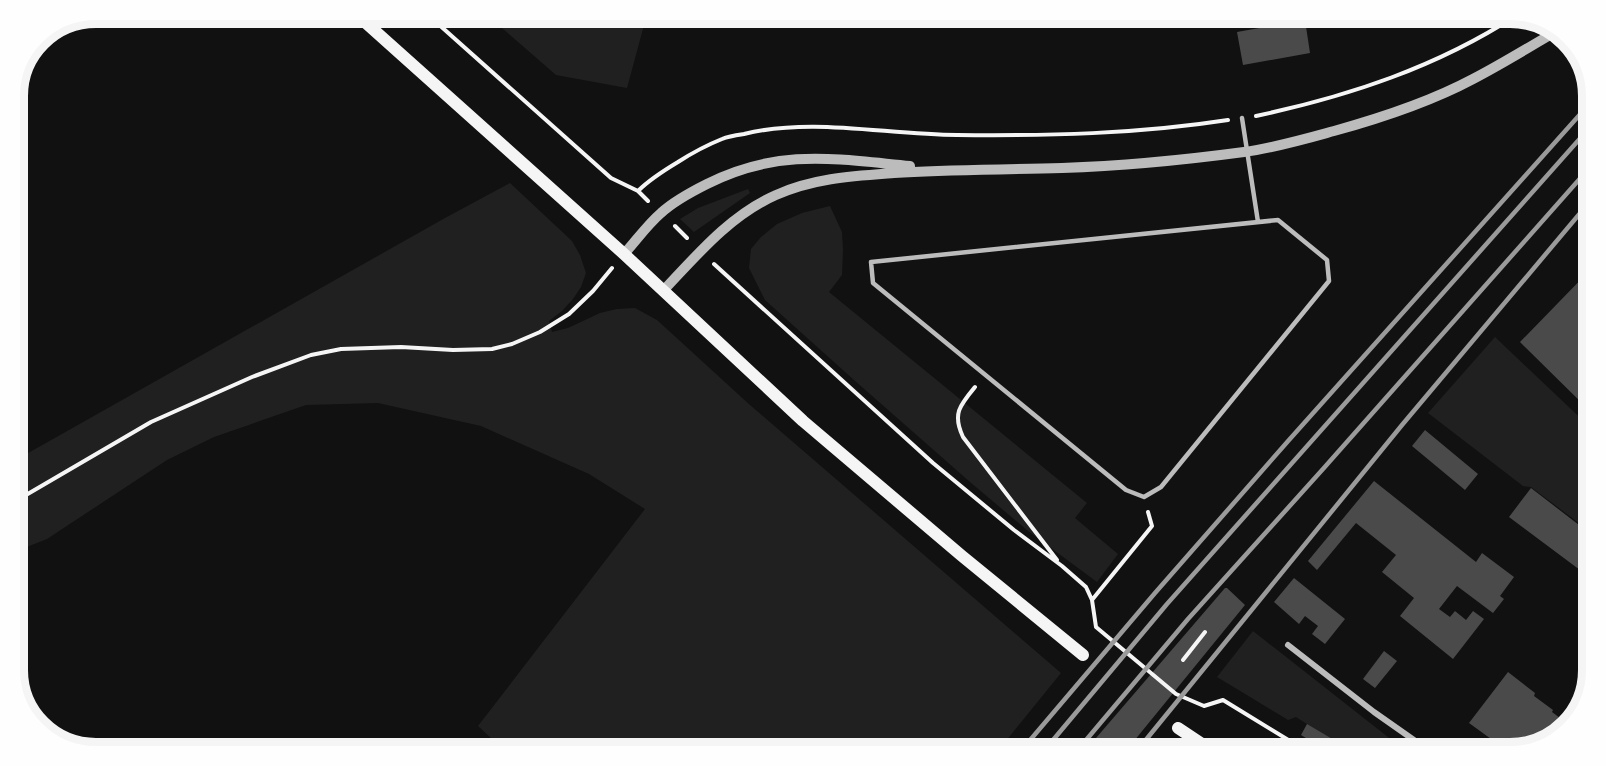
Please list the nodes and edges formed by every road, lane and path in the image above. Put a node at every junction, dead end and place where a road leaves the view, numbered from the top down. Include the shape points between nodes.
1 (367, 24) edge
2 (438, 24) edge
3 (1503, 24) edge
4 (1549, 35) edge
5 (1242, 118) junction
6 (1247, 152) junction
7 (943, 170) junction
8 (638, 191) junction
9 (661, 213) junction
10 (1258, 222) junction
11 (701, 251) junction
12 (624, 254) junction
13 (663, 291) junction
14 (985, 375) junction
15 (24, 496) edge
16 (1144, 497) junction
17 (1062, 566) junction
18 (1092, 600) junction
19 (1205, 632) dead end
20 (1288, 645) dead end
21 (1083, 655) dead end
22 (1183, 660) dead end
23 (1178, 728) dead end
24 (1198, 742) edge
25 (1290, 742) edge
26 (1416, 742) edge

1 - 12 main road
2 - 8 path via 611,178
3 - 5 path via 1409,72 1300,106
4 - 6 street via 1472,80 1420,103 1308,138
5 - 6 lane
5 - 8 path via 1169,128 1033,136 942,135 806,126 763,129 724,138 697,150 652,177
6 - 7 street via 1155,163
6 - 10 lane
7 - 9 street via 820,158 769,162 720,177 678,199
7 - 11 street via 838,177 775,195 723,230
8 - 9 path
9 - 11 path
9 - 12 street
10 - 14 lane via 871,262 873,283
10 - 16 lane via 1278,220 1327,260 1329,281 1161,487
11 - 13 street
11 - 17 path via 933,463
12 - 13 main road
12 - 15 path via 569,314 512,344 492,349 341,349 311,355 151,422
13 - 21 main road via 803,421
14 - 16 lane via 1126,490
14 - 17 path via 963,402 958,425 963,437
16 - 18 path via 1152,526
17 - 18 path via 1086,587
18 - 25 path via 1096,627 1176,694 1204,706 1223,700
19 - 22 path
20 - 26 street
23 - 24 main road

